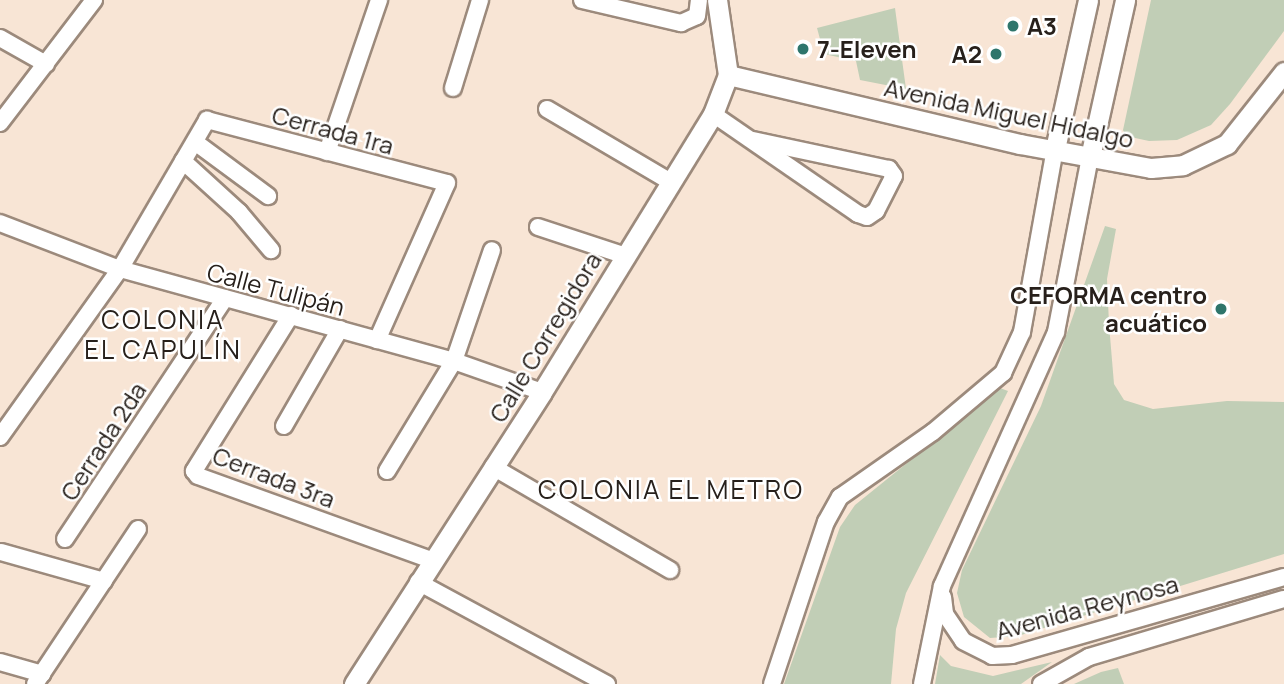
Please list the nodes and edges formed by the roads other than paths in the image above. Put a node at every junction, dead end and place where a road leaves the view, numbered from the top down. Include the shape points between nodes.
1 (93, 0) edge
2 (379, 0) edge
3 (480, 0) edge
4 (583, 0) edge
5 (699, 0) edge
6 (717, 0) edge
7 (1088, 0) edge
8 (1125, 0) edge
9 (0, 38) edge
10 (46, 64) junction
11 (1284, 72) edge
12 (729, 75) junction
13 (453, 88) dead end
14 (547, 109) dead end
15 (713, 114) junction
16 (0, 123) edge
17 (753, 140) junction
18 (195, 142) junction
19 (1055, 149) junction
20 (327, 152) junction
21 (1090, 157) junction
22 (183, 161) junction
23 (669, 181) junction
24 (268, 196) dead end
25 (0, 223) edge
26 (538, 227) dead end
27 (271, 250) dead end
28 (492, 250) dead end
29 (624, 254) junction
30 (120, 269) junction
31 (225, 298) junction
32 (291, 315) junction
33 (340, 329) junction
34 (377, 340) junction
35 (454, 361) junction
36 (542, 392) junction
37 (285, 426) dead end
38 (0, 438) edge
39 (493, 467) junction
40 (387, 471) dead end
41 (138, 529) dead end
42 (65, 539) dead end
43 (1, 552) edge
44 (431, 560) junction
45 (670, 570) dead end
46 (1284, 577) edge
47 (104, 581) junction
48 (418, 582) junction
49 (942, 586) junction
50 (1284, 599) edge
51 (0, 662) edge
52 (39, 679) edge
53 (354, 684) edge
54 (607, 684) edge
55 (772, 684) edge
56 (922, 684) edge
57 (1041, 684) edge

1 - 10 street
2 - 20 street
3 - 13 street
4 - 5 street via 681,23 697,16
6 - 12 street
7 - 19 street
8 - 21 street
9 - 10 street
10 - 16 street
11 - 21 street, Avenida Miguel Hidalgo via 1247,124 1209,154 1183,165 1151,168
12 - 15 street, Calle Corregidora
12 - 19 street, Avenida Miguel Hidalgo
14 - 23 street
15 - 17 street
15 - 23 street, Calle Corregidora
17 - 17 street via 889,169 894,176 876,211 867,217
18 - 20 street, Cerrada 1ra via 207,120
18 - 22 street
18 - 24 street
19 - 21 street, Avenida Miguel Hidalgo
19 - 55 street via 1022,332 1003,373 933,432 841,497 826,523
20 - 34 street, Cerrada 1ra via 447,183
21 - 49 street via 1055,331 1022,416
22 - 27 street via 239,212
22 - 30 street
23 - 29 street, Calle Corregidora
25 - 30 street, Calle Tulipán
26 - 29 street
28 - 35 street
29 - 36 street, Calle Corregidora
30 - 31 street, Calle Tulipán
30 - 38 street
31 - 32 street, Calle Tulipán
31 - 42 street, Cerrada 2da
32 - 33 street, Calle Tulipán
32 - 44 street, Cerrada 3ra via 194,471
33 - 34 street, Calle Tulipán
33 - 37 street
34 - 35 street, Calle Tulipán
35 - 36 street, Calle Tulipán
35 - 40 street
36 - 39 street, Calle Corregidora
39 - 44 street, Calle Corregidora
39 - 45 street
41 - 47 street
43 - 47 street
44 - 48 street, Calle Corregidora
46 - 49 street, Avenida Reynosa via 1012,655 992,656 975,651 952,628 945,614
47 - 52 street
48 - 53 street, Calle Corregidora
48 - 54 street
49 - 56 street
50 - 57 street, Avenida Reynosa via 1089,657
51 - 52 street

